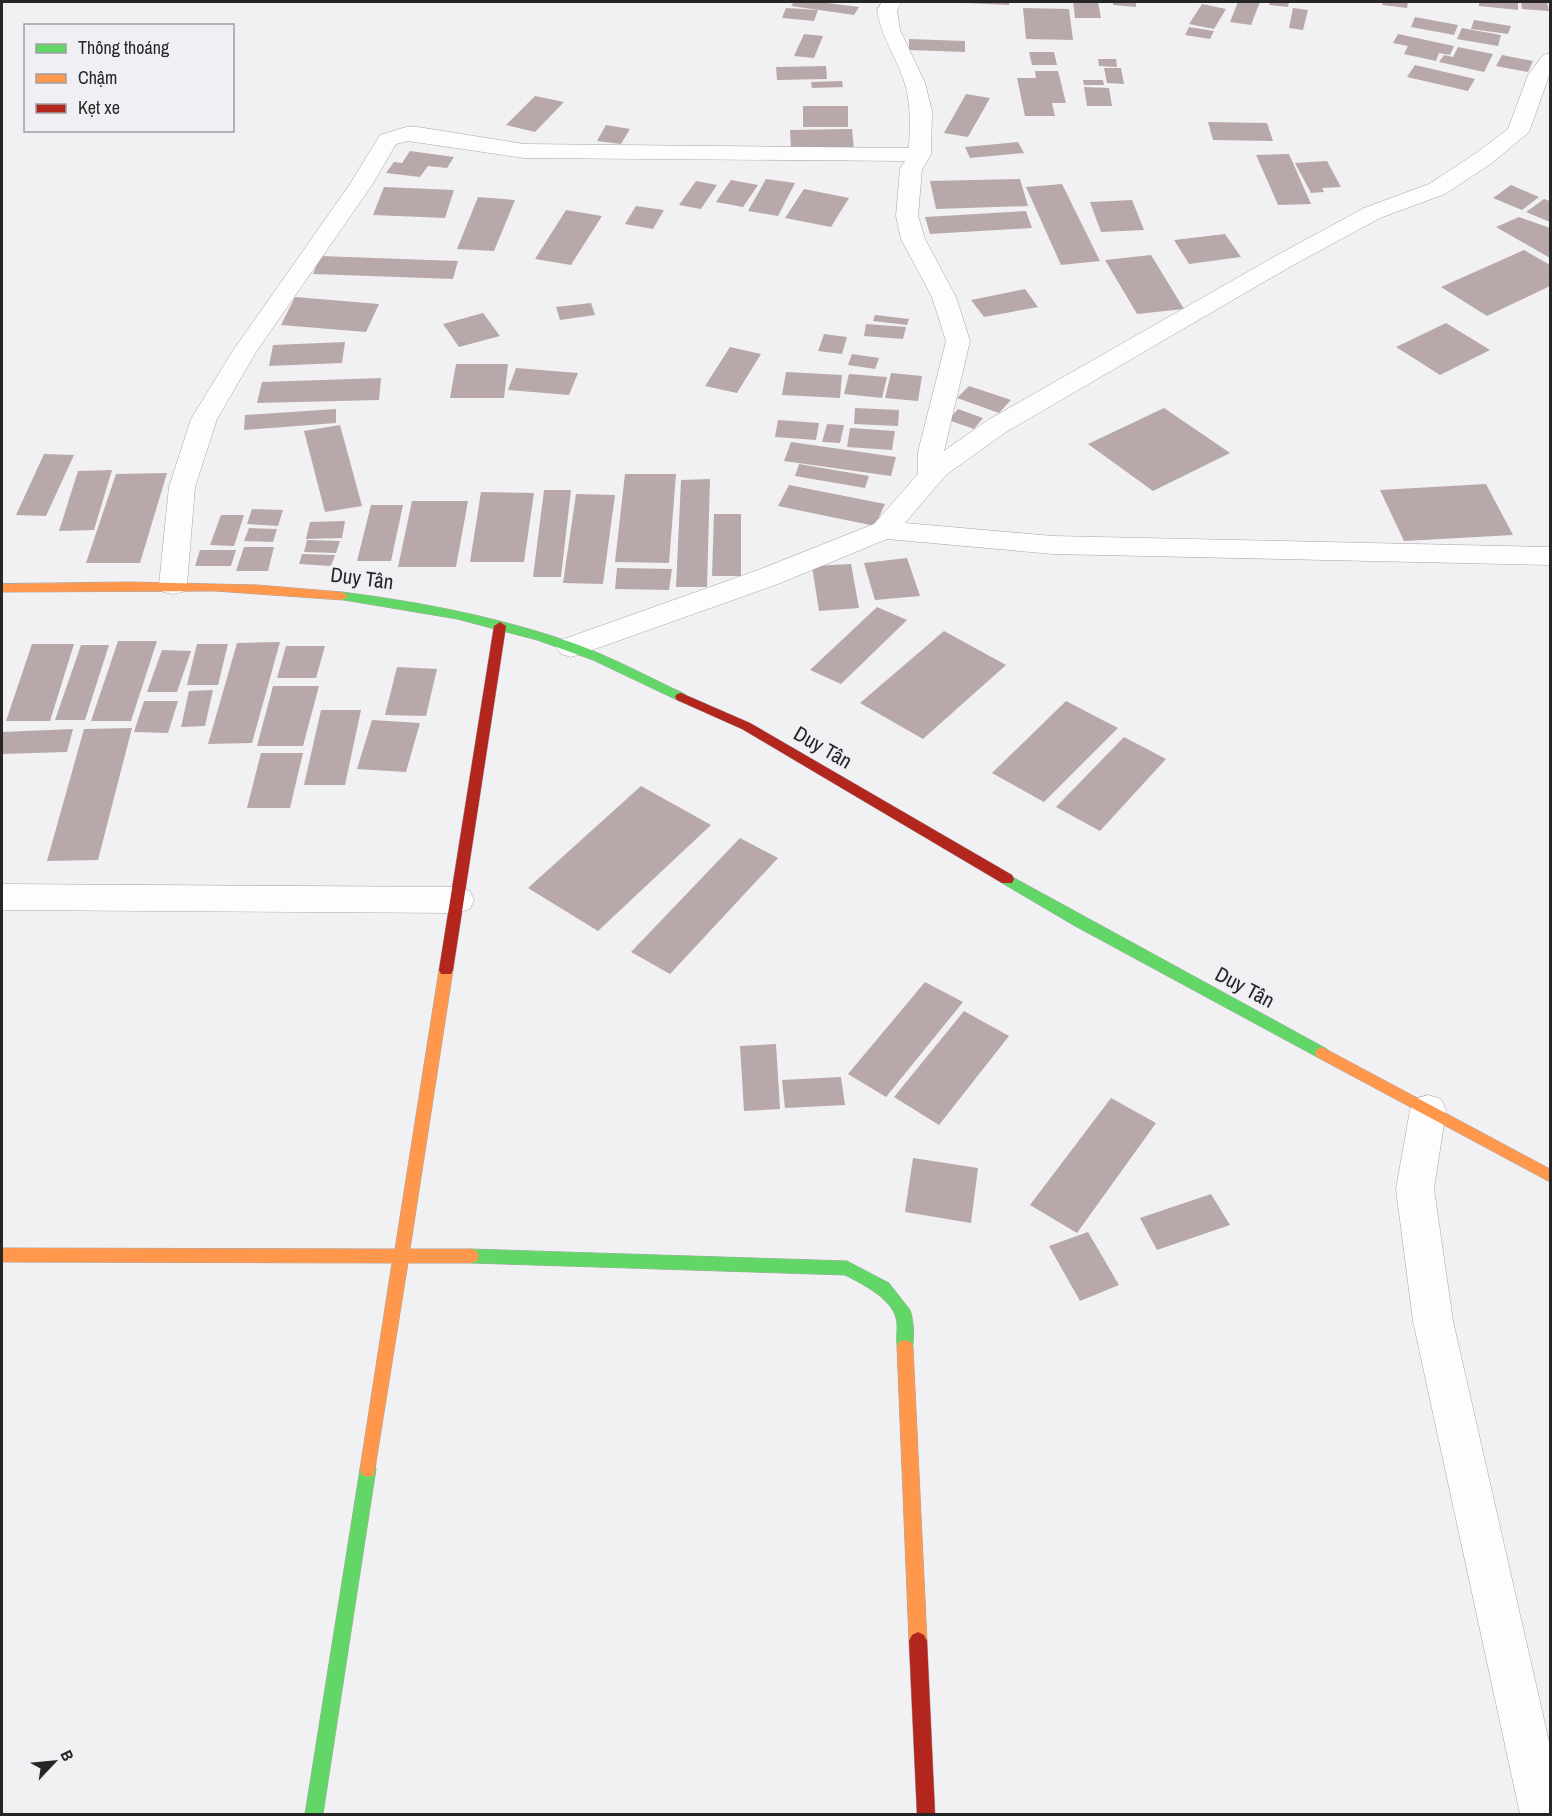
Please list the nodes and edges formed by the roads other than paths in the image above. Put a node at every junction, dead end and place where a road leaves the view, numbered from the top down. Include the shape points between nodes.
1 (892, 2) edge
2 (1551, 59) edge
3 (920, 155) junction
4 (931, 477) junction
5 (884, 530) junction
6 (1551, 556) edge
7 (173, 585) junction
8 (2, 588) edge
9 (500, 626) junction
10 (571, 647) junction
11 (2, 897) edge
12 (458, 900) junction
13 (1428, 1110) junction
14 (1551, 1176) edge
15 (402, 1254) junction
16 (2, 1255) edge
17 (314, 1815) edge
18 (926, 1815) edge
19 (1543, 1815) edge

1 - 3 street via 888,10 890,30 915,83 921,111
2 - 4 street via 1538,75 1518,132 1484,158 1437,189 1372,213 1280,263 1007,420
3 - 4 street via 911,168 908,216 913,239 944,297 958,341 931,452
3 - 7 street via 524,151 418,134 388,140 244,352 204,419 182,487
4 - 5 street
5 - 6 street via 1053,545
5 - 10 street via 768,578
7 - 8 street, Duy Tân
7 - 9 street, Duy Tân via 288,590 401,603
9 - 10 street, Duy Tân
9 - 12 street
10 - 13 street, Duy Tân via 746,726 1080,922
11 - 12 street
12 - 15 street
13 - 14 street, Duy Tân
13 - 19 street via 1415,1189 1433,1321
15 - 16 street
15 - 17 street
15 - 18 street via 847,1268 883,1288 904,1315

